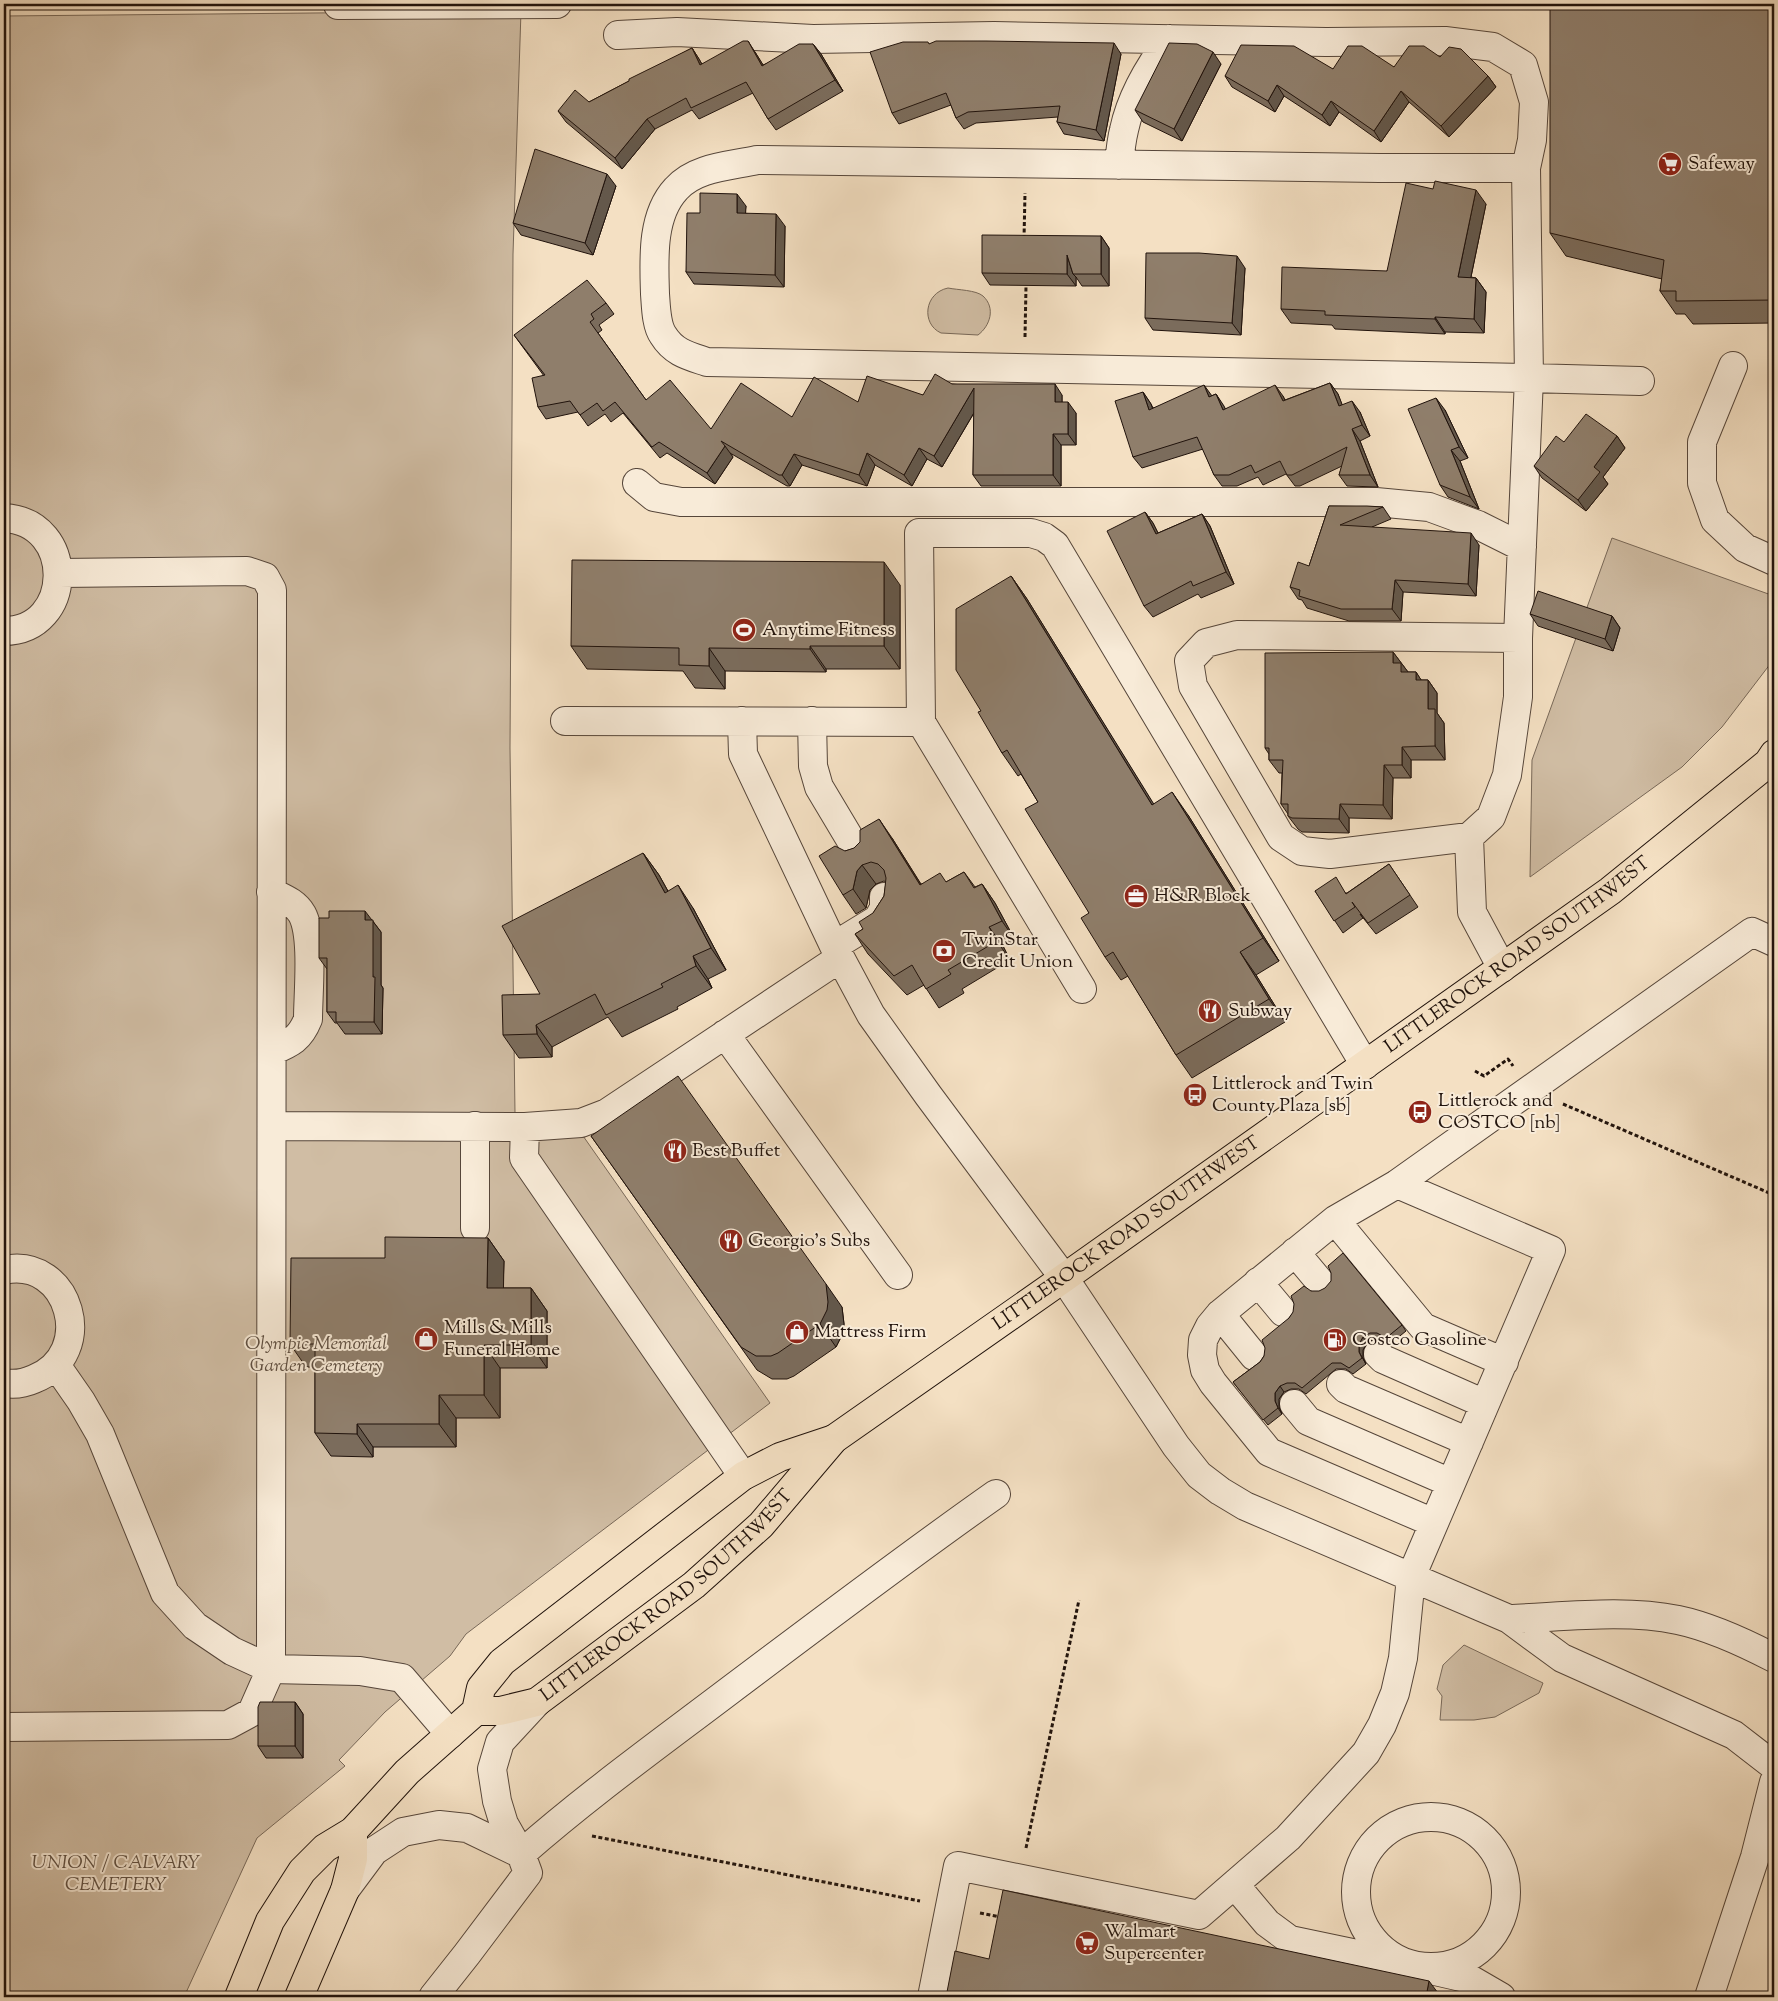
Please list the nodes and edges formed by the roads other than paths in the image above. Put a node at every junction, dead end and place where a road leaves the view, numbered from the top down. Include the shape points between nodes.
1 (558, 4) edge
2 (338, 5) edge
3 (618, 35) dead end
4 (1170, 39) junction
5 (1119, 165) junction
6 (1526, 168) junction
7 (1733, 366) dead end
8 (1529, 378) junction
9 (1640, 381) dead end
10 (636, 483) dead end
11 (4, 518) edge
12 (1522, 547) junction
13 (1774, 561) edge
14 (59, 573) junction
15 (4, 631) edge
16 (1518, 638) junction
17 (565, 720) dead end
18 (742, 720) junction
19 (812, 721) junction
20 (921, 722) junction
21 (1774, 754) edge
22 (1469, 837) junction
23 (859, 854) edge
24 (271, 892) junction
25 (884, 897) edge
26 (1774, 942) edge
27 (837, 952) junction
28 (1502, 968) junction
29 (1082, 989) dead end
30 (725, 1034) junction
31 (272, 1051) junction
32 (1365, 1065) junction
33 (272, 1126) junction
34 (475, 1126) junction
35 (525, 1127) junction
36 (1396, 1184) junction
37 (1335, 1220) junction
38 (475, 1228) dead end
39 (1295, 1252) junction
40 (5, 1265) edge
41 (898, 1275) dead end
42 (1064, 1278) junction
43 (1258, 1282) junction
44 (1320, 1282) dead end
45 (1283, 1312) dead end
46 (1220, 1314) junction
47 (1378, 1354) dead end
48 (1254, 1356) dead end
49 (1504, 1362) junction
50 (56, 1365) junction
51 (4, 1383) edge
52 (1341, 1384) dead end
53 (1294, 1404) dead end
54 (1485, 1404) junction
55 (834, 1438) junction
56 (1469, 1442) junction
57 (743, 1476) junction
58 (1451, 1483) junction
59 (996, 1494) dead end
60 (1434, 1522) junction
61 (1411, 1577) junction
62 (1509, 1619) junction
63 (1774, 1657) edge
64 (271, 1669) junction
65 (537, 1702) junction
66 (476, 1711) junction
67 (4, 1727) edge
68 (450, 1734) junction
69 (1774, 1766) edge
70 (1774, 1782) edge
71 (352, 1831) junction
72 (521, 1854) junction
73 (1235, 1885) junction
74 (345, 1890) junction
75 (1414, 1966) junction
76 (239, 1997) edge
77 (299, 1997) edge
78 (432, 1997) edge
79 (932, 1997) edge
80 (1501, 1997) edge
81 (1709, 1997) edge

1 - 2 street
3 - 4 street via 677,32 813,39 994,36
4 - 5 street via 1154,60 1135,98 1124,129
4 - 6 street via 1445,41 1493,47 1523,65 1534,102 1532,140
5 - 6 street
5 - 8 street via 757,160 698,173 676,188 665,203 653,252 656,308 662,334 681,354 707,362
6 - 8 street
7 - 13 street via 1702,442 1702,483 1715,520 1745,548
8 - 9 street
8 - 12 street
10 - 12 street via 654,497 681,502 1376,502 1429,507 1478,525
11 - 14 street via 20,520 43,535 54,553
12 - 16 street
14 - 15 street via 57,590 39,618 25,627
14 - 24 street via 247,571 265,576 272,590
16 - 22 street via 1518,697 1507,775 1491,817
16 - 22 street via 1237,635 1206,642 1189,660 1194,686 1281,837 1302,852 1330,854
17 - 18 street
18 - 19 street
18 - 27 street via 743,754
19 - 20 street
19 - 23 street via 814,766 819,786
20 - 29 street
20 - 32 street via 920,533 1032,533 1044,537 1055,545
21 - 28 main road, LITTLEROCK ROAD SOUTHWEST via 1768,763 1610,891
22 - 28 street via 1472,912
24 - 31 street
24 - 31 street via 290,901 302,914 308,931 308,1019 303,1032 292,1042
25 - 27 street via 884,908 878,919
26 - 36 street via 1752,932
27 - 30 street
27 - 42 street via 871,1015
28 - 32 main road, LITTLEROCK ROAD SOUTHWEST
30 - 35 street via 608,1113 581,1123
30 - 41 street
31 - 33 street
32 - 42 main road, LITTLEROCK ROAD SOUTHWEST
33 - 34 street
33 - 64 street
34 - 35 street
34 - 38 street
35 - 57 street via 524,1158
36 - 37 street
36 - 49 street via 1552,1250
37 - 39 street
37 - 49 street via 1423,1327
39 - 43 street
39 - 44 street
40 - 50 street via 46,1279 65,1300 70,1313 69,1341
42 - 55 main road, LITTLEROCK ROAD SOUTHWEST
42 - 61 street via 1176,1446 1199,1474 1245,1506
43 - 45 street
43 - 46 street
46 - 48 street
46 - 60 street via 1203,1340 1205,1370 1269,1452
47 - 54 street
49 - 54 street
50 - 51 street via 25,1383
50 - 64 street via 100,1434 166,1594 195,1626 232,1651
52 - 56 street
53 - 58 street via 1308,1421
54 - 56 street
55 - 57 main road, LITTLEROCK ROAD SOUTHWEST via 780,1456
55 - 65 main road, LITTLEROCK ROAD SOUTHWEST via 761,1525 702,1578
56 - 58 street
57 - 66 main road, LITTLEROCK ROAD SOUTHWEST via 502,1662 481,1688
58 - 60 street
59 - 72 street via 899,1562 555,1824
60 - 61 street
61 - 62 street
61 - 73 street via 1403,1658 1395,1693 1382,1726 1366,1753 1294,1832
62 - 63 street via 1651,1616 1706,1628
62 - 69 street via 1562,1658 1734,1735
64 - 67 street via 252,1712 228,1725
64 - 68 street via 360,1671 402,1678
65 - 66 main road, LITTLEROCK ROAD SOUTHWEST via 500,1711
65 - 72 street via 500,1742 492,1769 504,1824
66 - 68 main road
68 - 71 main road via 407,1772
70 - 81 street via 1755,1857
71 - 74 main road via 352,1859
71 - 76 main road via 324,1848 285,1895 270,1921
72 - 74 street via 467,1828 439,1825 402,1832 374,1851
72 - 78 street via 528,1873
73 - 75 street via 1267,1923 1290,1940
73 - 79 street via 1199,1915 958,1866
74 - 77 main road
75 - 75 street via 1438,1968 1461,1962 1481,1949 1496,1931 1505,1908 1506,1885 1500,1862 1487,1842 1467,1826 1442,1818 1416,1818 1392,1828 1368,1851 1360,1866 1355,1891 1359,1916 1371,1939 1390,1956
75 - 80 street via 1470,1979

